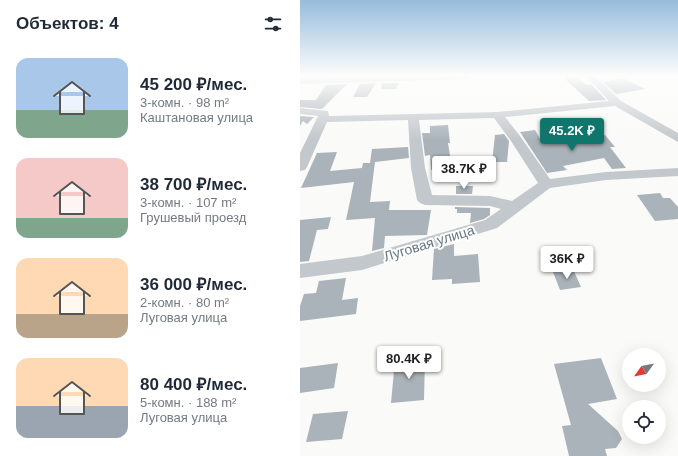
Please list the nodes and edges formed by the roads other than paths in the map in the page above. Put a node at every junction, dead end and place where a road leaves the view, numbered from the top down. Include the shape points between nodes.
1 (611, 97) edge
2 (617, 103) junction
3 (300, 111) edge
4 (497, 115) junction
5 (413, 118) junction
6 (324, 119) junction
7 (678, 138) edge
8 (300, 167) edge
9 (678, 172) edge
10 (546, 184) junction
11 (514, 207) junction
12 (300, 271) edge

1 - 2 street
2 - 4 street
2 - 7 street
3 - 6 street via 324,113
4 - 5 street
4 - 10 street
5 - 6 street
5 - 11 street via 418,168 426,200 490,201
6 - 8 street
9 - 10 street via 606,176
10 - 11 street, Луговая улица
11 - 12 street, Луговая улица via 491,224 362,263

